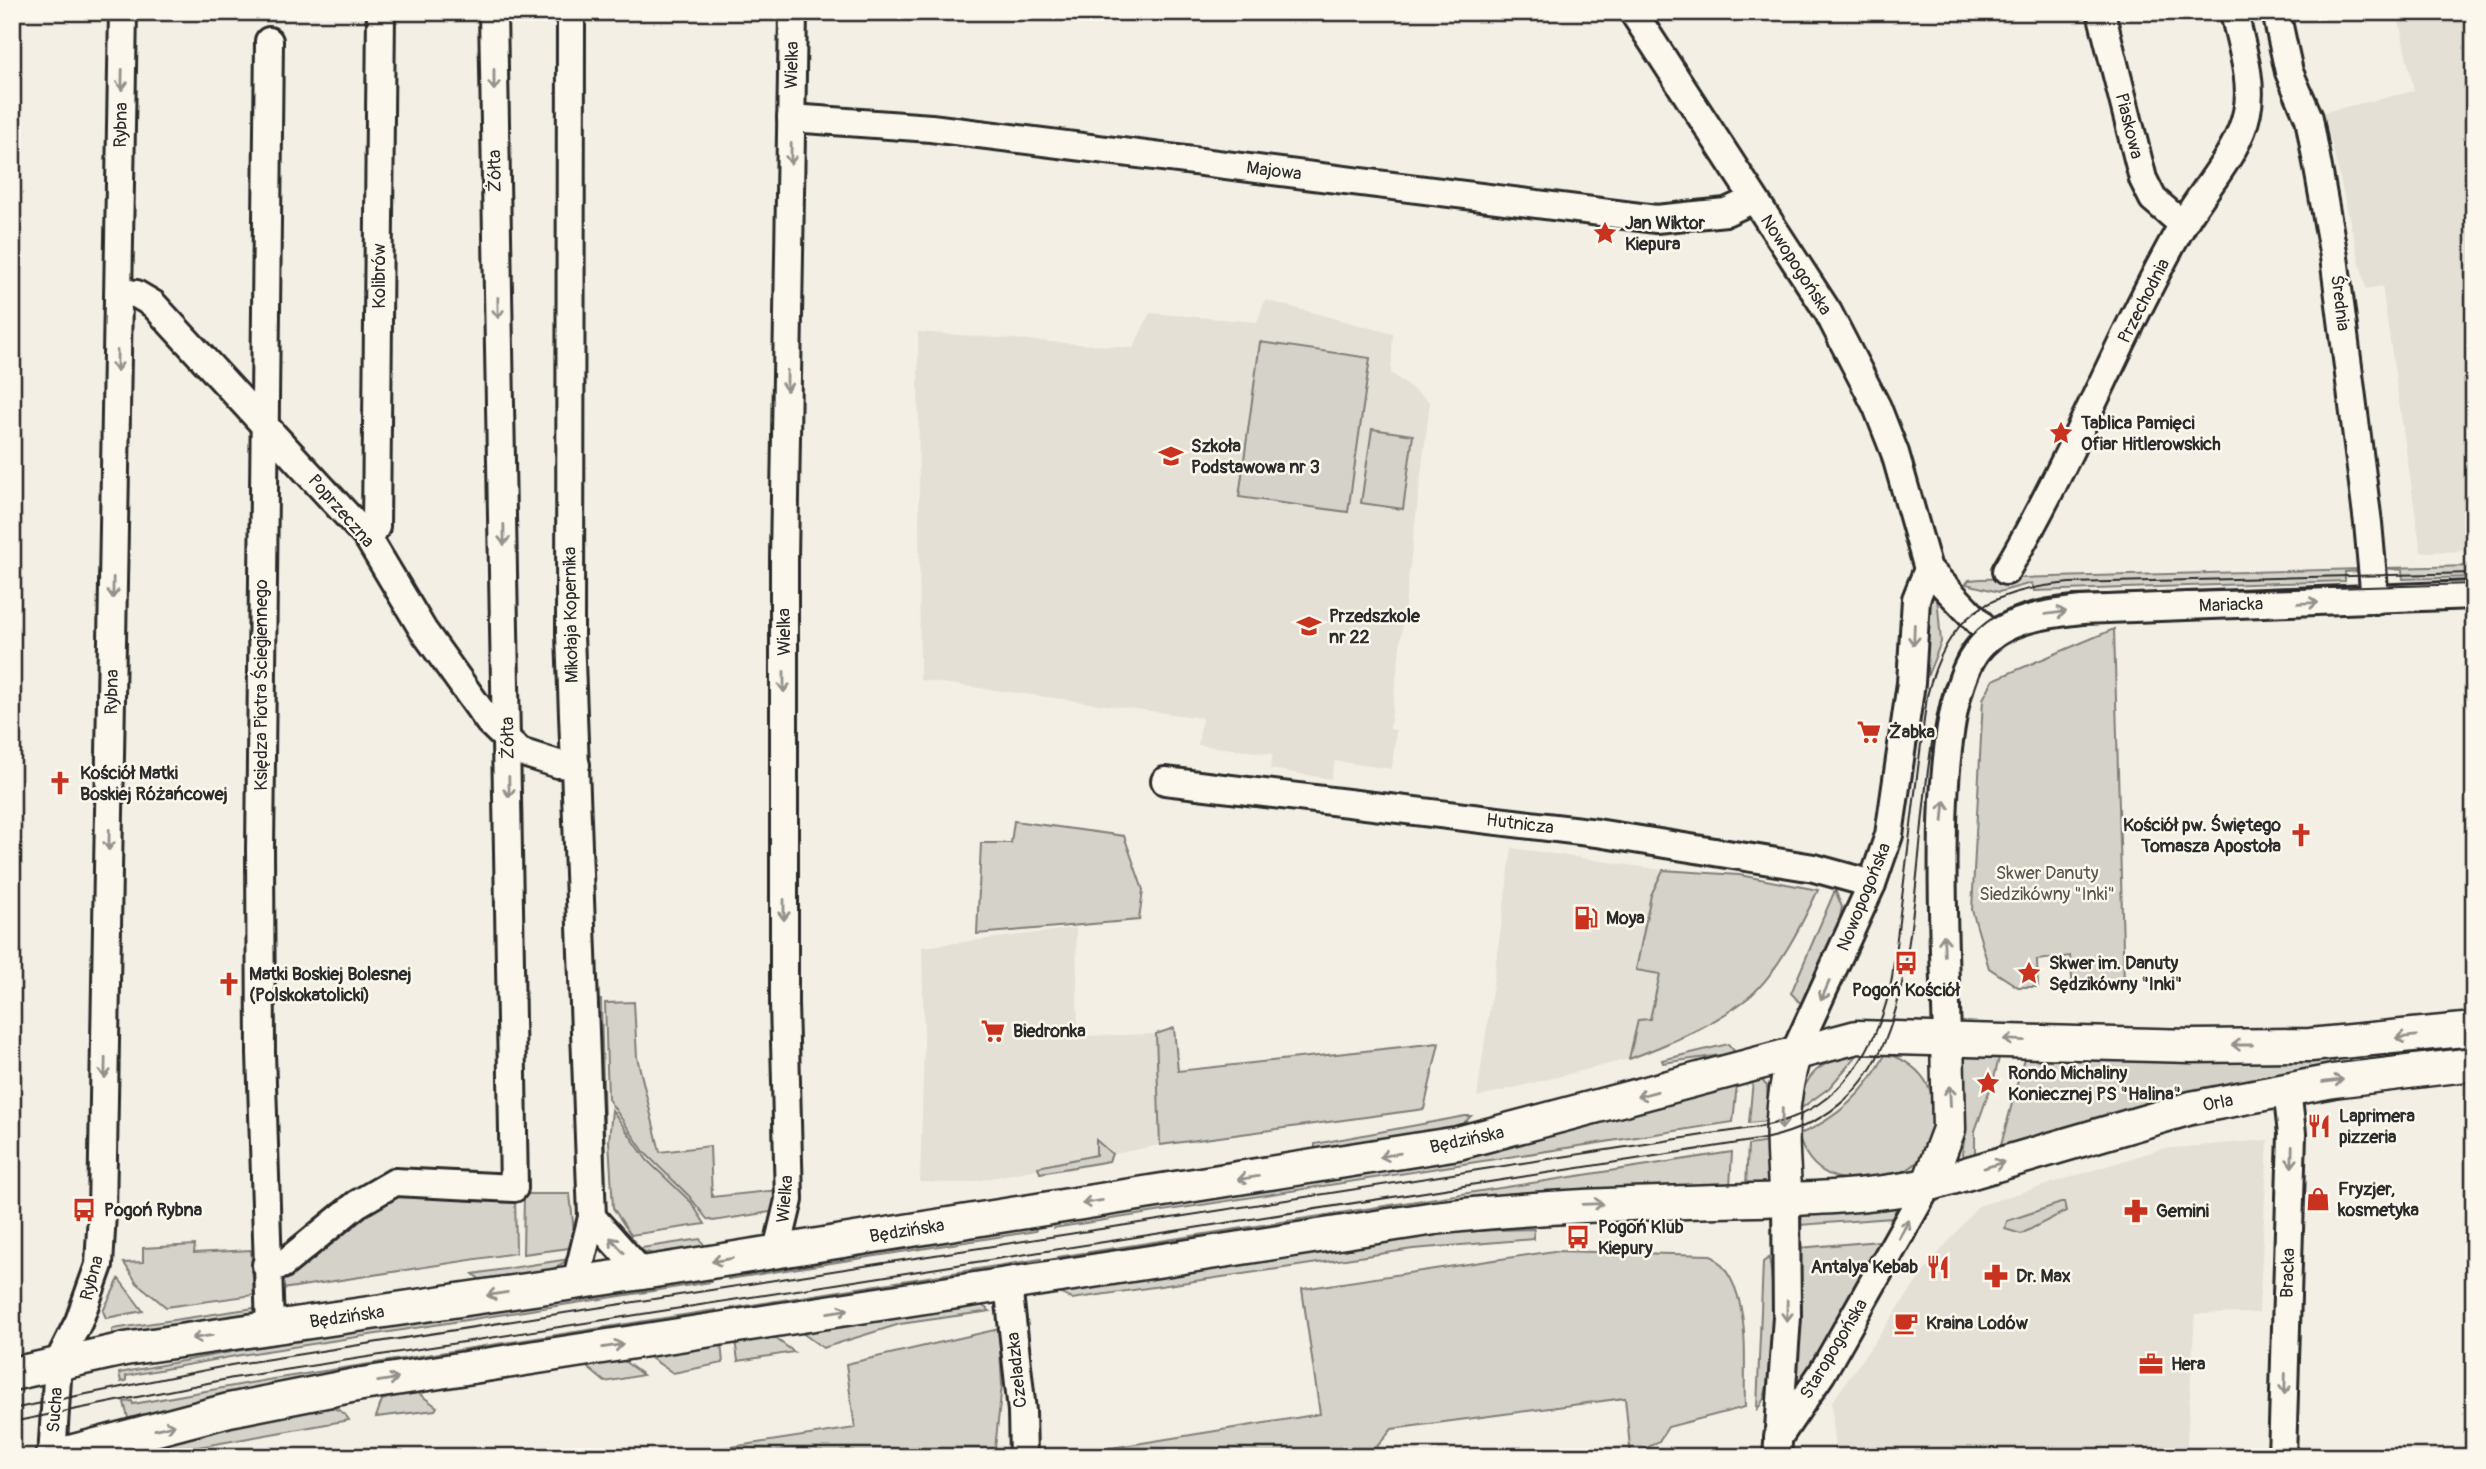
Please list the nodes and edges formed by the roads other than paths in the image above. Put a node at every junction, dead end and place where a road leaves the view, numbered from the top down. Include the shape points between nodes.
1 (122, 12) edge
2 (381, 12) edge
3 (493, 12) edge
4 (571, 12) edge
5 (793, 12) edge
6 (1633, 12) edge
7 (2101, 12) edge
8 (2276, 12) edge
9 (2236, 19) edge
10 (269, 41) dead end
11 (791, 118) junction
12 (1754, 199) junction
13 (2182, 224) junction
14 (119, 292) junction
15 (264, 425) junction
16 (368, 538) junction
17 (1928, 569) junction
18 (2006, 571) dead end
19 (2474, 595) edge
20 (2375, 600) junction
21 (1992, 636) junction
22 (509, 740) junction
23 (576, 765) junction
24 (1165, 781) dead end
25 (1872, 884) junction
26 (2474, 1029) edge
27 (1947, 1037) junction
28 (1795, 1052) junction
29 (2474, 1064) edge
30 (2287, 1089) junction
31 (1928, 1185) junction
32 (1786, 1201) junction
33 (592, 1217) junction
34 (777, 1251) junction
35 (266, 1265) junction
36 (642, 1273) junction
37 (576, 1282) junction
38 (1008, 1284) junction
39 (270, 1328) junction
40 (58, 1363) junction
41 (12, 1374) edge
42 (1777, 1447) edge
43 (52, 1457) edge
44 (1023, 1457) edge
45 (2282, 1457) edge

1 -> 14 street, Rybna
2 - 16 street, Kolibrów via 376,527
3 -> 22 street, Żółta
4 - 23 street, Mikołaja Kopernika via 569,520
5 - 11 street, Wielka
6 - 12 street, Nowopogońska
7 - 13 street, Piaskowa via 2143,179 2153,199
8 - 20 street, Średnia via 2289,72 2309,118 2332,245
9 - 13 street, Przechodnia via 2248,111 2220,171
10 - 15 street, Księdza Piotra Ściegiennego
11 - 12 street, Majowa via 931,128 1656,219 1727,212
11 -> 34 street, Wielka via 784,558 789,1200
12 - 17 street, Nowopogońska via 1828,312 1877,407
13 - 18 street, Przechodnia
14 - 15 street, Poprzeczna via 136,294 153,304
14 -> 40 street, Rybna via 99,1265
15 - 16 street, Poprzeczna
15 - 35 street, Księdza Piotra Ściegiennego via 260,863
16 - 22 street, Poprzeczna via 456,680
17 - 21 street
17 -> 25 street, Nowopogońska via 1916,600 1911,683 1889,835
19 - 20 street, Mariacka
21 -> 20 street, Mariacka via 2045,614 2082,610
27 -> 21 street via 1942,879 1951,738 1965,669
22 - 23 street, Poprzeczna via 520,752
22 -> 35 street, Żółta via 514,1188 395,1182 357,1203 282,1265
23 - 33 street, Mikołaja Kopernika
24 - 25 street, Hutnicza via 1597,833 1814,867
25 -> 28 street, Nowopogońska
26 -> 27 street via 2310,1045 2191,1046
27 - 28 street, Będzińska via 1857,1037
31 -> 27 street via 1949,1129
28 -> 32 street via 1781,1121
28 -> 34 street, Będzińska via 1458,1143
30 -> 29 street, Orla
31 -> 30 street, Orla via 2179,1111
30 -> 45 street, Bracka via 2292,1134
31 - 32 street, Orla
42 -> 31 street, Staropogońska
38 -> 32 street via 1525,1208
32 -> 42 street, Staropogońska via 1787,1317
36 -> 33 street
33 - 37 street, Mikołaja Kopernika
34 -> 36 street, Będzińska
35 - 39 street, Księdza Piotra Ściegiennego
36 - 37 street, Będzińska
37 -> 39 street, Będzińska
43 -> 38 street via 229,1410 343,1387
38 - 44 street, Czeladzka
39 -> 40 street, Będzińska
40 - 41 street, Będzińska
40 - 43 street, Sucha

